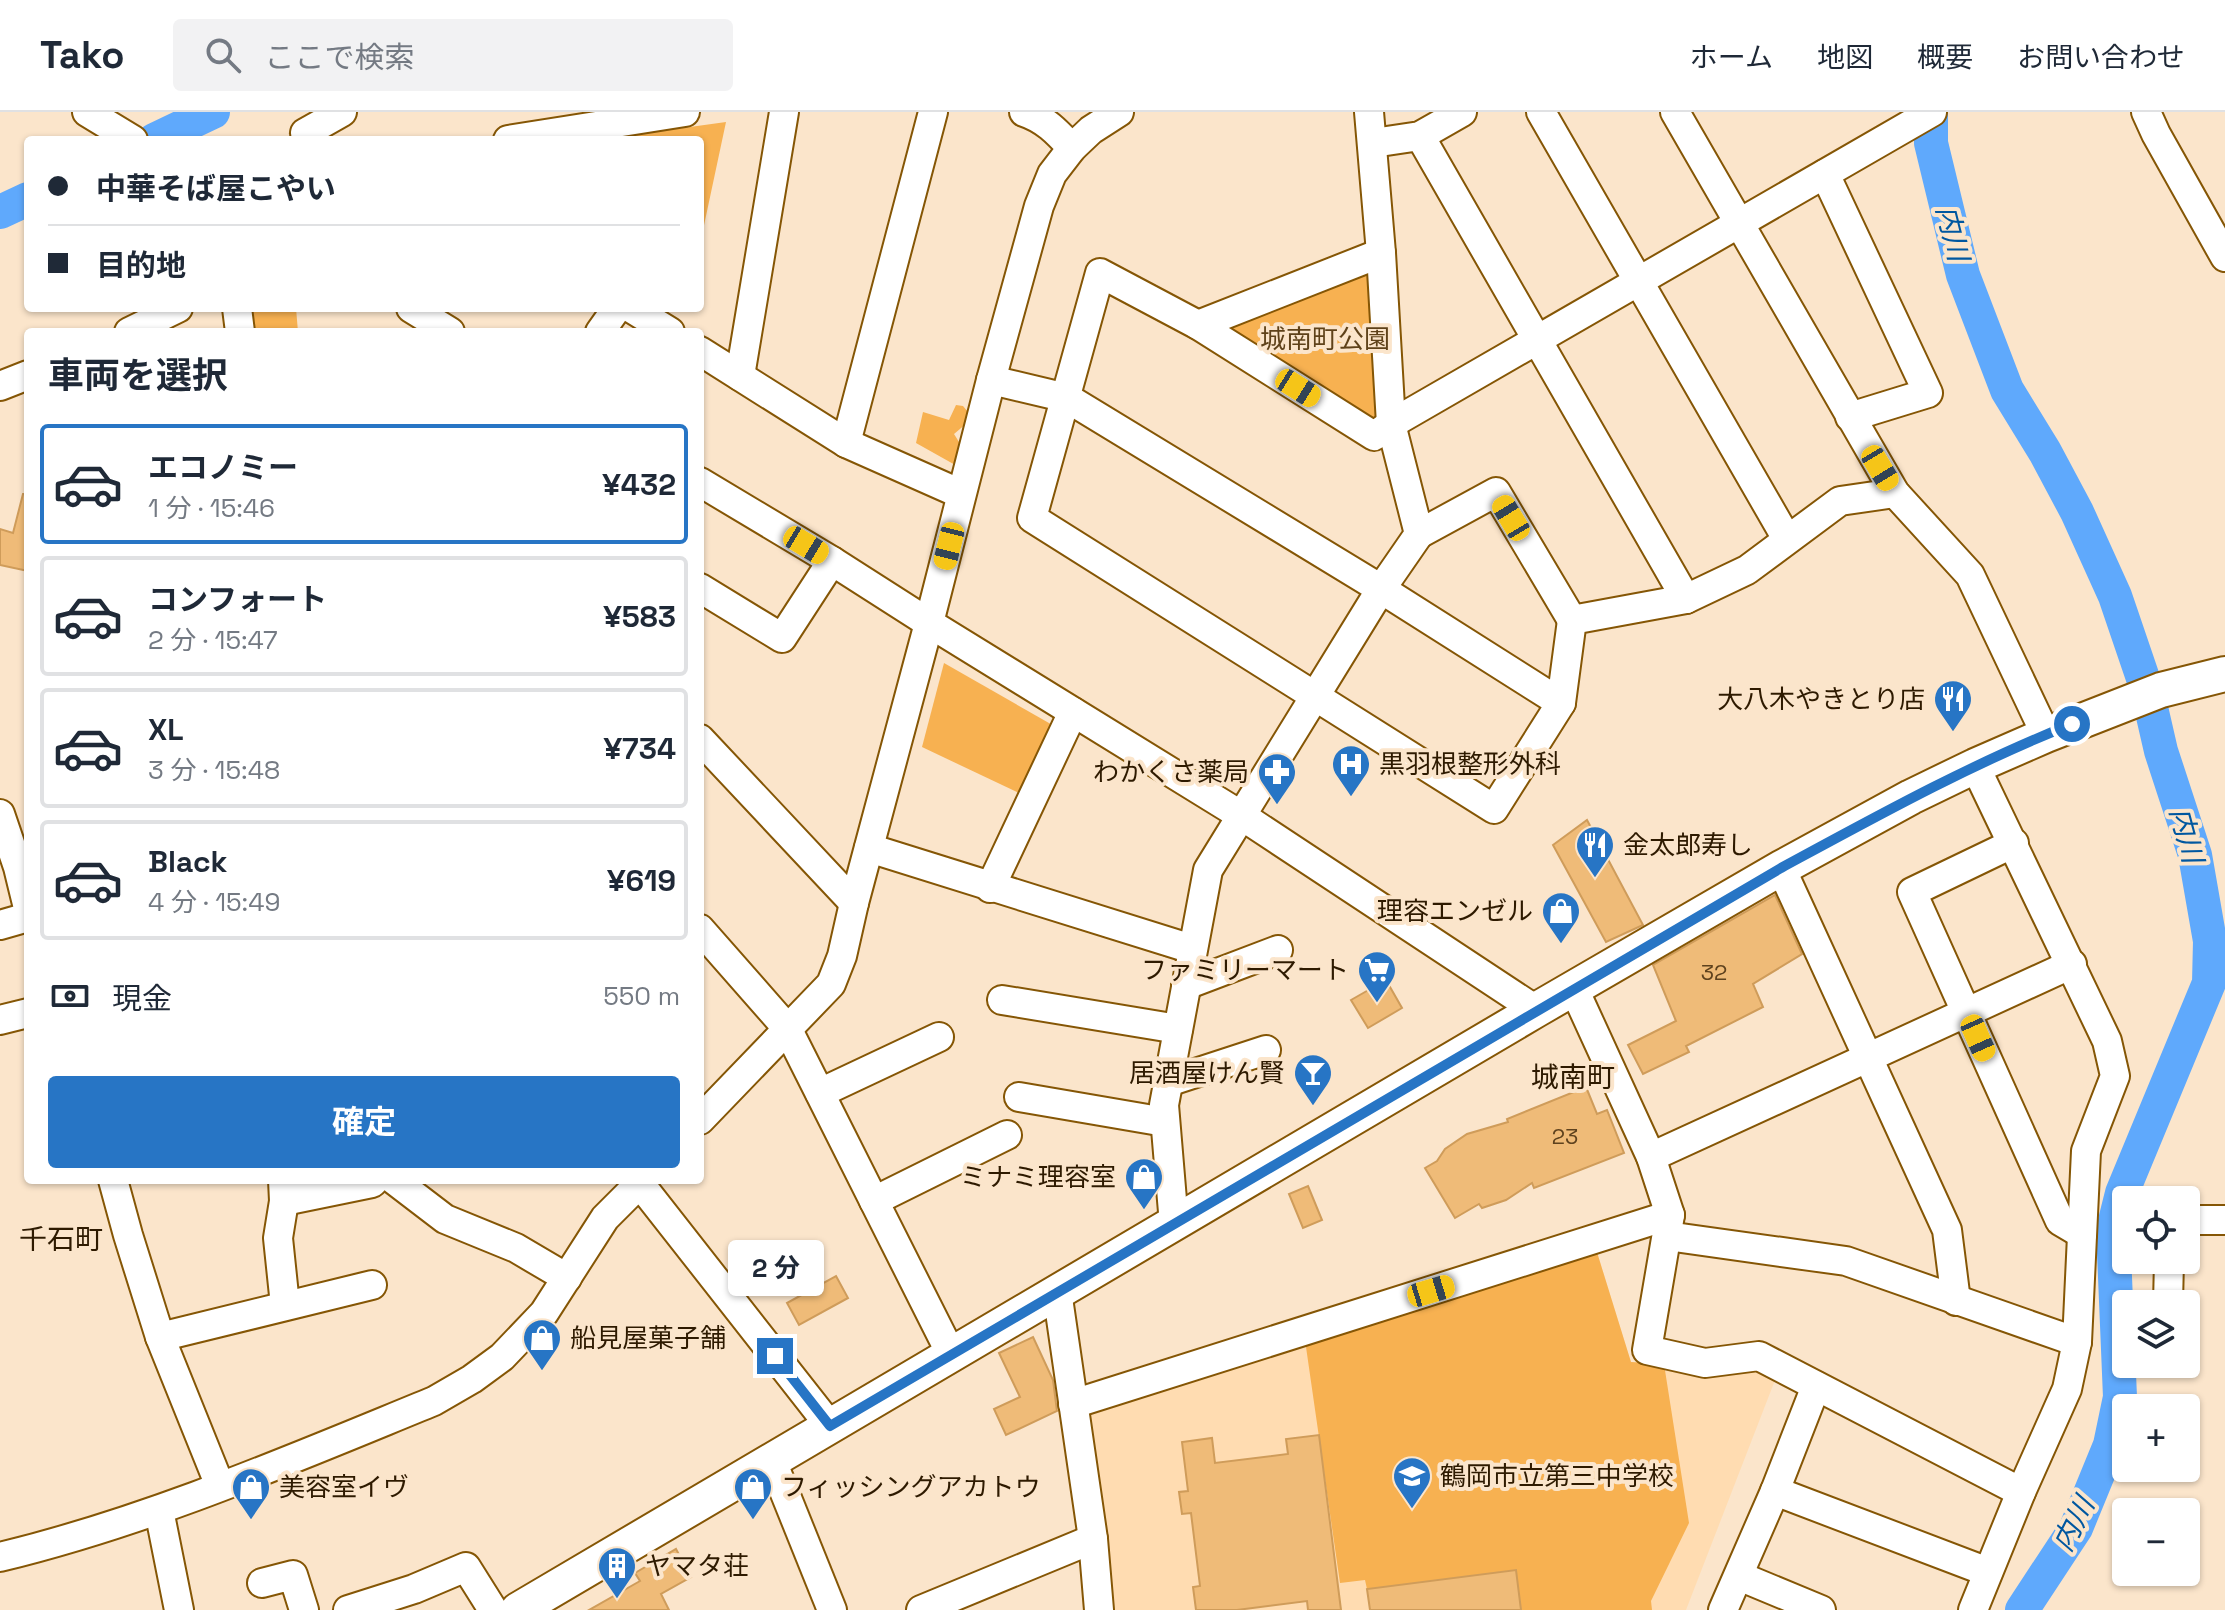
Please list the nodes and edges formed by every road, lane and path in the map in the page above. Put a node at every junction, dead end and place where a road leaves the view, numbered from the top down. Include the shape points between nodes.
1 (87, 112) edge
2 (342, 112) edge
3 (685, 112) edge
4 (784, 112) edge
5 (933, 112) edge
6 (1024, 112) edge
7 (1119, 112) edge
8 (1369, 112) edge
9 (1462, 112) edge
10 (1541, 112) edge
11 (2146, 112) edge
12 (1681, 114) edge
13 (1924, 117) edge
14 (1888, 124) edge
15 (304, 127) edge
16 (126, 136) edge
17 (533, 136) edge
18 (1420, 136) junction
19 (1373, 143) junction
20 (1072, 148) junction
21 (1825, 174) junction
22 (1740, 223) junction
23 (1381, 253) junction
24 (2225, 257) edge
25 (1639, 281) junction
26 (170, 312) edge
27 (418, 312) edge
28 (638, 312) edge
29 (1198, 325) junction
30 (137, 328) edge
31 (444, 328) edge
32 (664, 328) edge
33 (1537, 340) junction
34 (704, 354) edge
35 (740, 376) junction
36 (24, 377) edge
37 (991, 380) junction
38 (0, 386) edge
39 (1067, 398) junction
40 (1850, 417) junction
41 (1391, 424) junction
42 (846, 443) junction
43 (704, 484) edge
44 (1895, 493) junction
45 (961, 494) junction
46 (1419, 534) junction
47 (1787, 539) junction
48 (832, 561) junction
49 (1381, 589) junction
50 (704, 590) edge
51 (1686, 599) junction
52 (1572, 620) junction
53 (929, 623) junction
54 (2225, 674) edge
55 (1316, 697) junction
56 (1561, 703) junction
57 (1073, 712) junction
58 (2046, 735) junction
59 (704, 743) edge
60 (1975, 766) junction
61 (1242, 816) junction
62 (1, 817) edge
63 (2014, 843) junction
64 (869, 848) junction
65 (1781, 868) junction
66 (990, 888) junction
67 (24, 892) edge
68 (854, 903) junction
69 (24, 918) edge
70 (0, 925) edge
71 (704, 934) edge
72 (1192, 949) junction
73 (1278, 950) dead end
74 (2072, 964) junction
75 (1186, 985) junction
76 (1574, 989) junction
77 (1002, 1000) dead end
78 (1536, 1010) junction
79 (1966, 1012) junction
80 (24, 1014) edge
81 (0, 1020) edge
82 (787, 1028) junction
83 (1178, 1029) junction
84 (939, 1037) dead end
85 (1266, 1050) dead end
86 (1869, 1057) junction
87 (1168, 1082) junction
88 (820, 1093) junction
89 (1019, 1097) dead end
90 (704, 1116) edge
91 (1165, 1122) junction
92 (1007, 1135) dead end
93 (1651, 1157) junction
94 (114, 1184) edge
95 (359, 1184) edge
96 (399, 1184) edge
97 (637, 1184) edge
98 (642, 1184) edge
99 (283, 1190) edge
100 (874, 1201) junction
101 (2200, 1220) edge
102 (2225, 1220) edge
103 (1174, 1224) junction
104 (1668, 1226) junction
105 (2082, 1234) junction
106 (567, 1278) junction
107 (372, 1285) dead end
108 (1057, 1291) junction
109 (1956, 1301) junction
110 (285, 1305) junction
111 (160, 1337) junction
112 (2077, 1342) junction
113 (951, 1354) junction
114 (1816, 1386) junction
115 (1073, 1404) junction
116 (830, 1426) junction
117 (772, 1461) junction
118 (220, 1486) junction
119 (1775, 1491) junction
120 (2021, 1492) junction
121 (159, 1510) junction
122 (1093, 1539) junction
123 (0, 1557) edge
124 (1988, 1572) junction
125 (1739, 1576) junction
126 (262, 1583) dead end
127 (528, 1607) edge
128 (179, 1610) edge
129 (304, 1610) edge
130 (348, 1610) edge
131 (493, 1610) edge
132 (832, 1610) edge
133 (921, 1610) edge
134 (1099, 1610) edge
135 (1723, 1610) edge
136 (1821, 1610) edge
137 (1973, 1610) edge

1 - 16 street
2 - 15 street
3 - 17 street
4 - 35 street
5 - 42 street
6 - 20 street via 1051,126
7 - 20 street
8 - 19 street
9 - 18 street
10 - 25 street
11 - 24 street
12 - 22 street
13 - 14 street
14 - 21 street
18 - 19 street
18 - 33 street
19 - 23 street
20 - 37 street via 1052,174 1039,206
21 - 22 street
21 - 40 street via 1928,393
22 - 25 street
22 - 40 street
23 - 29 street
23 - 41 street
25 - 33 street
25 - 47 street
26 - 30 street
27 - 31 street
28 - 32 street
29 - 39 street via 1100,273
29 - 41 street via 1374,436
33 - 41 street
33 - 51 street
34 - 35 street
35 - 42 street
36 - 38 street
37 - 39 street
37 - 45 street
39 - 49 street
39 - 55 street via 1032,518
40 - 44 street
41 - 46 street
42 - 45 street
43 - 48 street
44 - 47 street via 1840,501
44 - 58 street via 1970,575
45 - 53 street
46 - 49 street
46 - 52 street via 1496,492
47 - 51 street via 1747,570
48 - 50 street via 782,638
48 - 53 street
49 - 55 street
49 - 56 street
51 - 52 street
52 - 56 street
53 - 57 street
53 - 64 street
54 - 58 main road via 2161,690
55 - 56 street via 1494,809
55 - 61 street
57 - 61 street
57 - 66 street
58 - 60 main road
59 - 68 street
60 - 63 street
60 - 65 main road
61 - 72 street via 1208,870
61 - 78 street
62 - 67 street
63 - 74 street
63 - 79 street via 1912,892
64 - 66 street
64 - 68 street
65 - 76 main road
65 - 86 street
66 - 72 street
68 - 82 street via 831,984
69 - 70 street
71 - 82 street
72 - 75 street
73 - 75 street
74 - 79 street
74 - 105 street via 2107,1041 2115,1076 2086,1151
75 - 83 street
76 - 78 main road
76 - 93 street
77 - 83 street
78 - 103 main road
79 - 86 street
79 - 105 street via 2060,1221
80 - 81 street
82 - 88 street
82 - 90 street
83 - 87 street
84 - 88 street
85 - 87 street
86 - 93 street
86 - 109 street via 1947,1230
87 - 91 street
88 - 100 street
89 - 91 street
91 - 103 street
92 - 100 street
93 - 104 street
94 - 111 street
95 - 99 street
96 - 106 street via 445,1219 516,1248
97 - 106 street via 605,1218
98 - 116 street
99 - 110 street via 278,1238
100 - 113 street
101 - 102 street
103 - 108 main road
104 - 109 street via 1846,1261
104 - 114 street via 1647,1350 1705,1363 1759,1356
104 - 115 street
105 - 112 street
106 - 118 street via 544,1313 502,1357 472,1379 434,1401
107 - 110 street
108 - 113 main road
108 - 115 street
109 - 112 street
110 - 111 street
111 - 118 street
112 - 120 street via 2067,1389
113 - 116 main road
114 - 119 street
114 - 120 street
115 - 122 street
116 - 117 main road
117 - 127 main road
117 - 132 street
118 - 121 street
119 - 124 street
119 - 125 street
120 - 124 street
121 - 123 street
121 - 128 street
122 - 133 street
122 - 134 street
124 - 137 street
125 - 135 street
125 - 136 street
126 - 129 street via 293,1575
130 - 131 street via 466,1567

